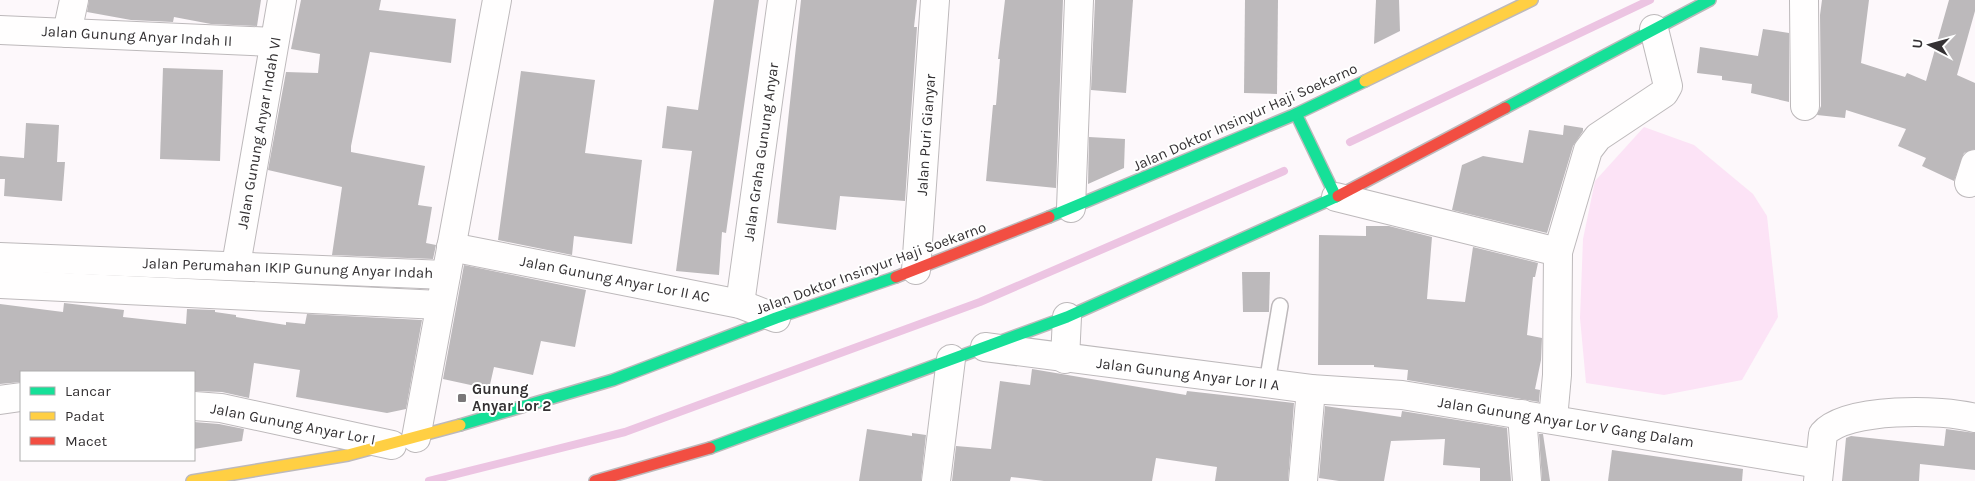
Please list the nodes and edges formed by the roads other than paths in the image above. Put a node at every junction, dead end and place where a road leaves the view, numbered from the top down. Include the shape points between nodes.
1 (74, 0) edge
2 (282, 0) edge
3 (498, 0) edge
4 (782, 0) edge
5 (935, 0) edge
6 (1079, 0) edge
7 (1532, 0) edge
8 (1710, 0) edge
9 (1804, 0) edge
10 (1654, 29) junction
11 (0, 30) edge
12 (68, 33) junction
13 (274, 42) junction
14 (1804, 106) dead end
15 (1296, 114) junction
16 (1336, 197) junction
17 (1071, 208) junction
18 (451, 247) junction
19 (1558, 252) junction
20 (0, 256) edge
21 (236, 265) junction
22 (916, 270) junction
23 (446, 275) junction
24 (0, 284) edge
25 (740, 304) junction
26 (440, 305) junction
27 (1280, 306) dead end
28 (1067, 317) junction
29 (776, 318) junction
30 (985, 347) junction
31 (951, 359) junction
32 (1065, 359) junction
33 (1267, 383) junction
34 (1311, 388) junction
35 (20, 397) edge
36 (0, 400) edge
37 (195, 406) edge
38 (1522, 414) junction
39 (1975, 418) edge
40 (1553, 419) junction
41 (404, 441) junction
42 (1819, 473) edge
43 (192, 481) edge
44 (594, 481) edge
45 (936, 481) edge
46 (1303, 481) edge
47 (1526, 481) edge

1 - 12 street
2 - 13 street, Jalan Gunung Anyar Indah VI
3 - 18 street, Jalan Perumahan IKIP Gunung Anyar Indah
4 - 25 street, Jalan Graha Gunung Anyar
5 - 22 street, Jalan Puri Gianyar
6 - 17 street
7 - 15 main road, Jalan Doktor Insinyur Haji Soekarno
8 - 10 main road
9 - 14 street
10 - 16 main road
10 - 19 street via 1668,86 1664,93 1598,137 1588,150
11 - 12 street, Jalan Gunung Anyar Indah II
12 - 13 street, Jalan Gunung Anyar Indah II
13 - 21 street, Jalan Gunung Anyar Indah VI
15 - 16 main road
15 - 17 main road, Jalan Doktor Insinyur Haji Soekarno
16 - 19 street
16 - 28 main road
17 - 22 main road, Jalan Doktor Insinyur Haji Soekarno
18 - 23 street, Jalan Perumahan IKIP Gunung Anyar Indah
18 - 25 street, Jalan Gunung Anyar Lor II AC
19 - 40 street via 1557,375
20 - 21 street, Jalan Perumahan IKIP Gunung Anyar Indah
21 - 23 street, Jalan Perumahan IKIP Gunung Anyar Indah
22 - 29 main road, Jalan Doktor Insinyur Haji Soekarno
23 - 26 street
24 - 26 street
25 - 29 street, Jalan Gunung Anyar Lor II AC
26 - 41 street
27 - 33 lane
28 - 30 main road
28 - 32 street
29 - 41 main road, Jalan Doktor Insinyur Haji Soekarno via 613,380
30 - 31 main road
30 - 32 street, Jalan Gunung Anyar Lor II A
31 - 44 main road via 716,446
31 - 45 street
32 - 33 street, Jalan Gunung Anyar Lor II A
33 - 34 street, Jalan Gunung Anyar Lor II A
34 - 38 street, Jalan Gunung Anyar Lor V Gang Dalam via 1402,394
34 - 46 street
35 - 36 street
37 - 41 street, Jalan Gunung Anyar Lor I
38 - 40 street, Jalan Gunung Anyar Lor V Gang Dalam
38 - 47 street
39 - 42 street via 1958,413 1869,413 1837,422 1823,434
40 - 42 street, Jalan Gunung Anyar Lor V Gang Dalam
41 - 43 main road, Jalan Doktor Insinyur Haji Soekarno via 348,455

